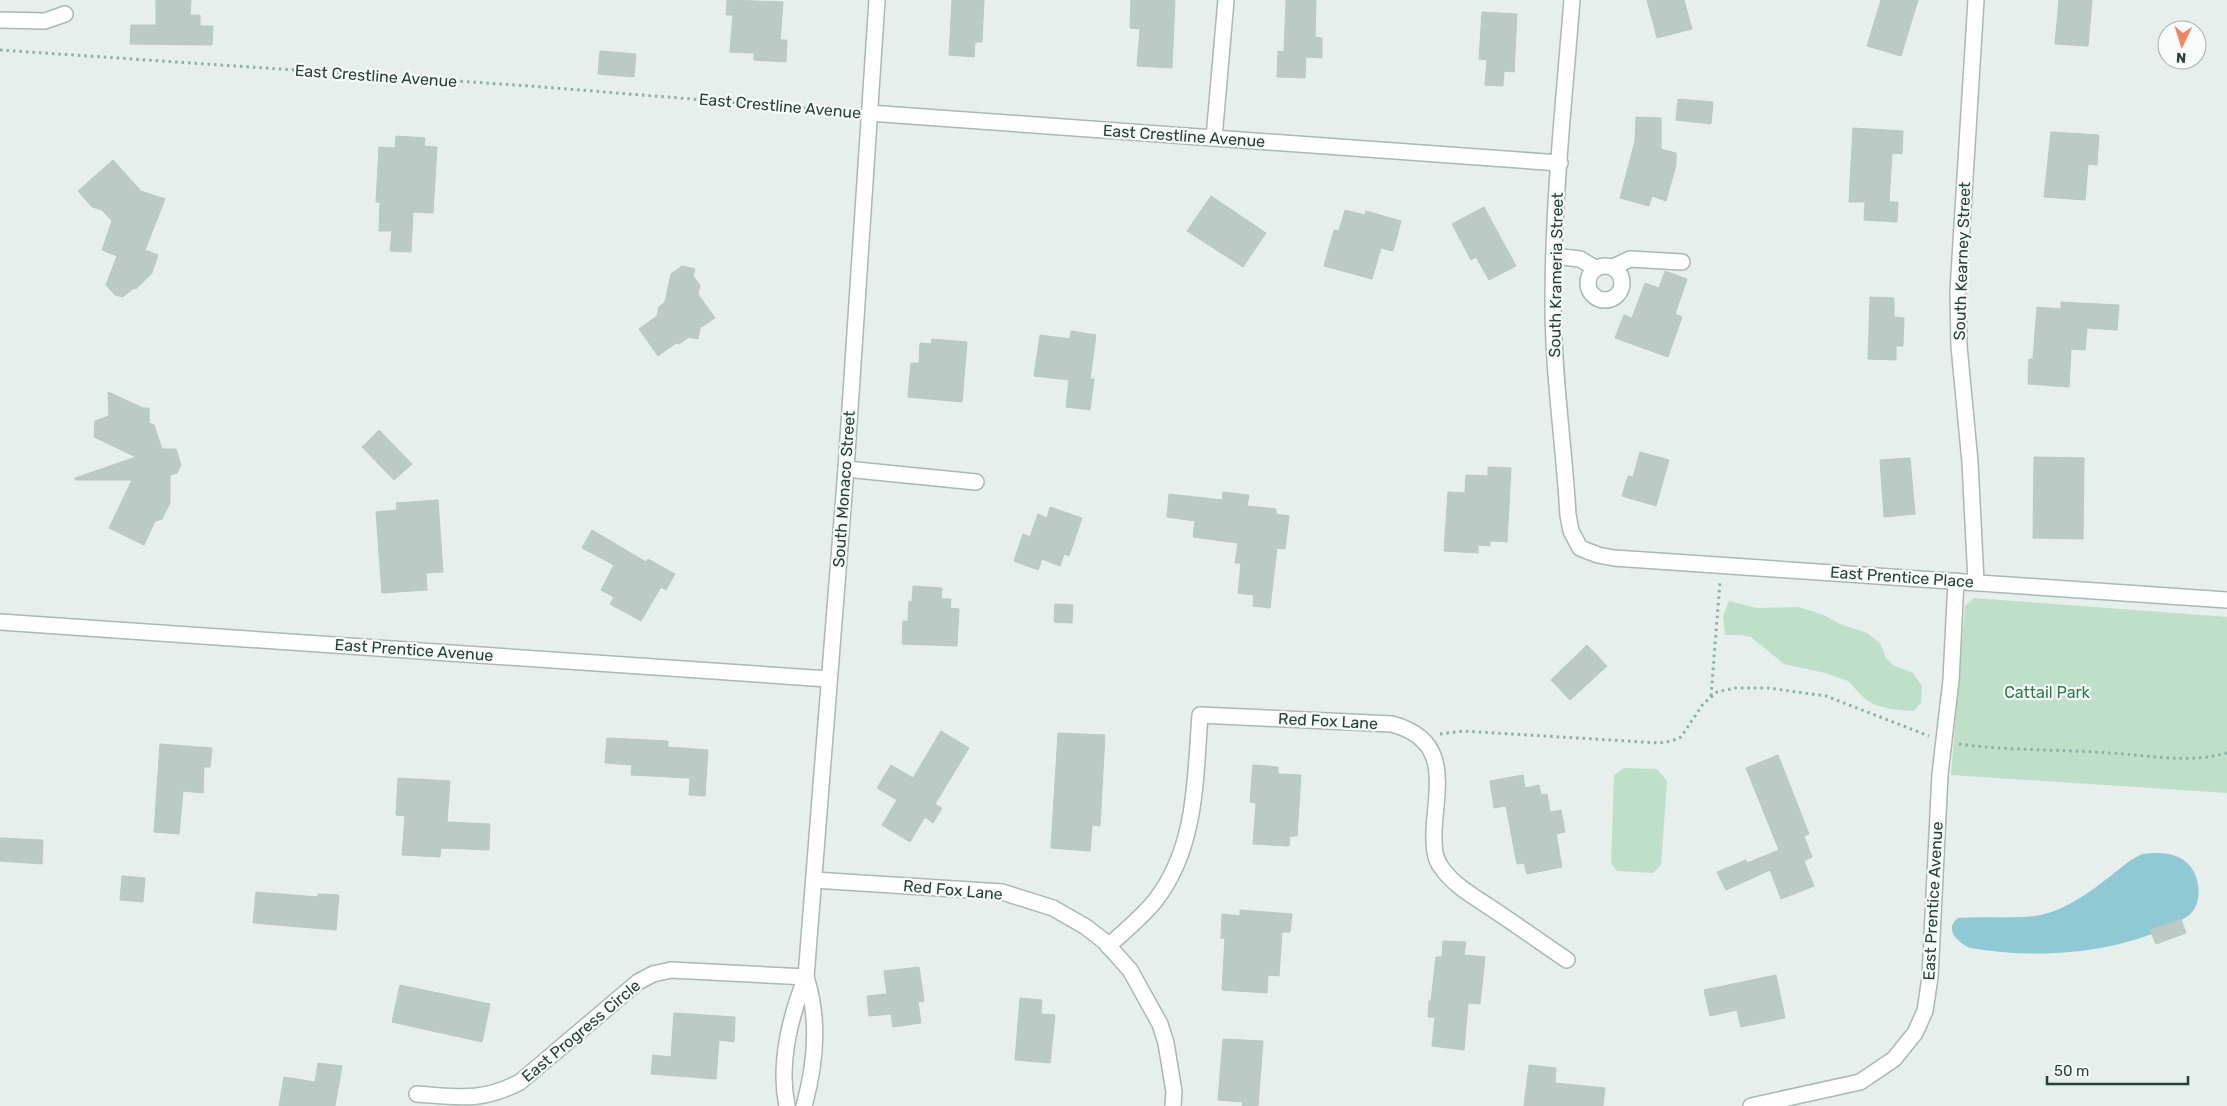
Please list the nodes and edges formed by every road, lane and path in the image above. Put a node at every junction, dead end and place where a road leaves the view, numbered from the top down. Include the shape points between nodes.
1 (877, 0) edge
2 (1226, 0) edge
3 (1572, 0) edge
4 (1976, 0) edge
5 (65, 14) dead end
6 (0, 20) edge
7 (0, 50) edge
8 (869, 113) junction
9 (1214, 138) junction
10 (1560, 163) junction
11 (1554, 256) junction
12 (1682, 262) dead end
13 (1612, 267) junction
14 (1596, 268) junction
15 (846, 469) junction
16 (976, 482) dead end
17 (1580, 548) joint
18 (1721, 565) junction
19 (1956, 581) junction
20 (1976, 582) junction
21 (2227, 600) edge
22 (0, 622) edge
23 (828, 679) junction
24 (1711, 697) junction
25 (1422, 737) junction
26 (1944, 741) junction
27 (2227, 753) edge
28 (814, 880) junction
29 (1108, 946) junction
30 (1567, 960) dead end
31 (806, 977) junction
32 (417, 1094) dead end
33 (787, 1106) edge
34 (804, 1106) edge
35 (1172, 1106) edge
36 (1751, 1106) edge

1 - 8 street, South Monaco Street
2 - 9 street
3 - 10 street, South Krameria Street
4 - 20 street, South Kearney Street via 1959,245 1958,310
5 - 6 street via 45,22
7 - 8 path, East Crestline Avenue
8 - 9 street, East Crestline Avenue
8 - 15 street, South Monaco Street
9 - 10 street, East Crestline Avenue
10 - 11 street, South Krameria Street
11 - 14 street via 1580,259
11 - 17 street, South Krameria Street via 1553,334 1557,406 1568,515 1571,531
12 - 13 street via 1630,259
13 - 14 street
13 - 14 street via 1621,276 1622,287 1615,297 1604,300 1594,296 1588,287 1588,276
15 - 16 street
15 - 23 street, South Monaco Street
17 - 18 street, East Prentice Place via 1614,558
18 - 19 street, East Prentice Place
18 - 24 path
19 - 20 street, East Prentice Place
19 - 26 street, East Prentice Avenue
20 - 21 street, East Prentice Place
22 - 23 street, East Prentice Avenue
23 - 28 street, South Monaco Street
24 - 25 path via 1681,737 1672,742 1463,731
24 - 26 path via 1717,692 1735,688 1768,688 1826,696
25 - 29 street, Red Fox Lane via 1392,724 1200,715 1193,811 1184,849 1155,901
25 - 30 street via 1431,748 1436,767 1434,845 1439,866 1460,887
26 - 27 path via 2002,749 2108,752 2187,759
26 - 36 street, East Prentice Avenue via 1930,977 1925,1011 1915,1033 1894,1060 1860,1082
28 - 29 street, Red Fox Lane via 1002,892 1053,908 1086,927
28 - 31 street, South Monaco Street
29 - 35 street, Red Fox Lane via 1130,970 1160,1024 1174,1092
31 - 32 street, East Progress Circle via 671,970 653,974 638,982 520,1082 503,1091 464,1098
31 - 33 street, South Monaco Street via 795,1006 786,1047
31 - 34 street, South Monaco Street via 814,1008 815,1040

